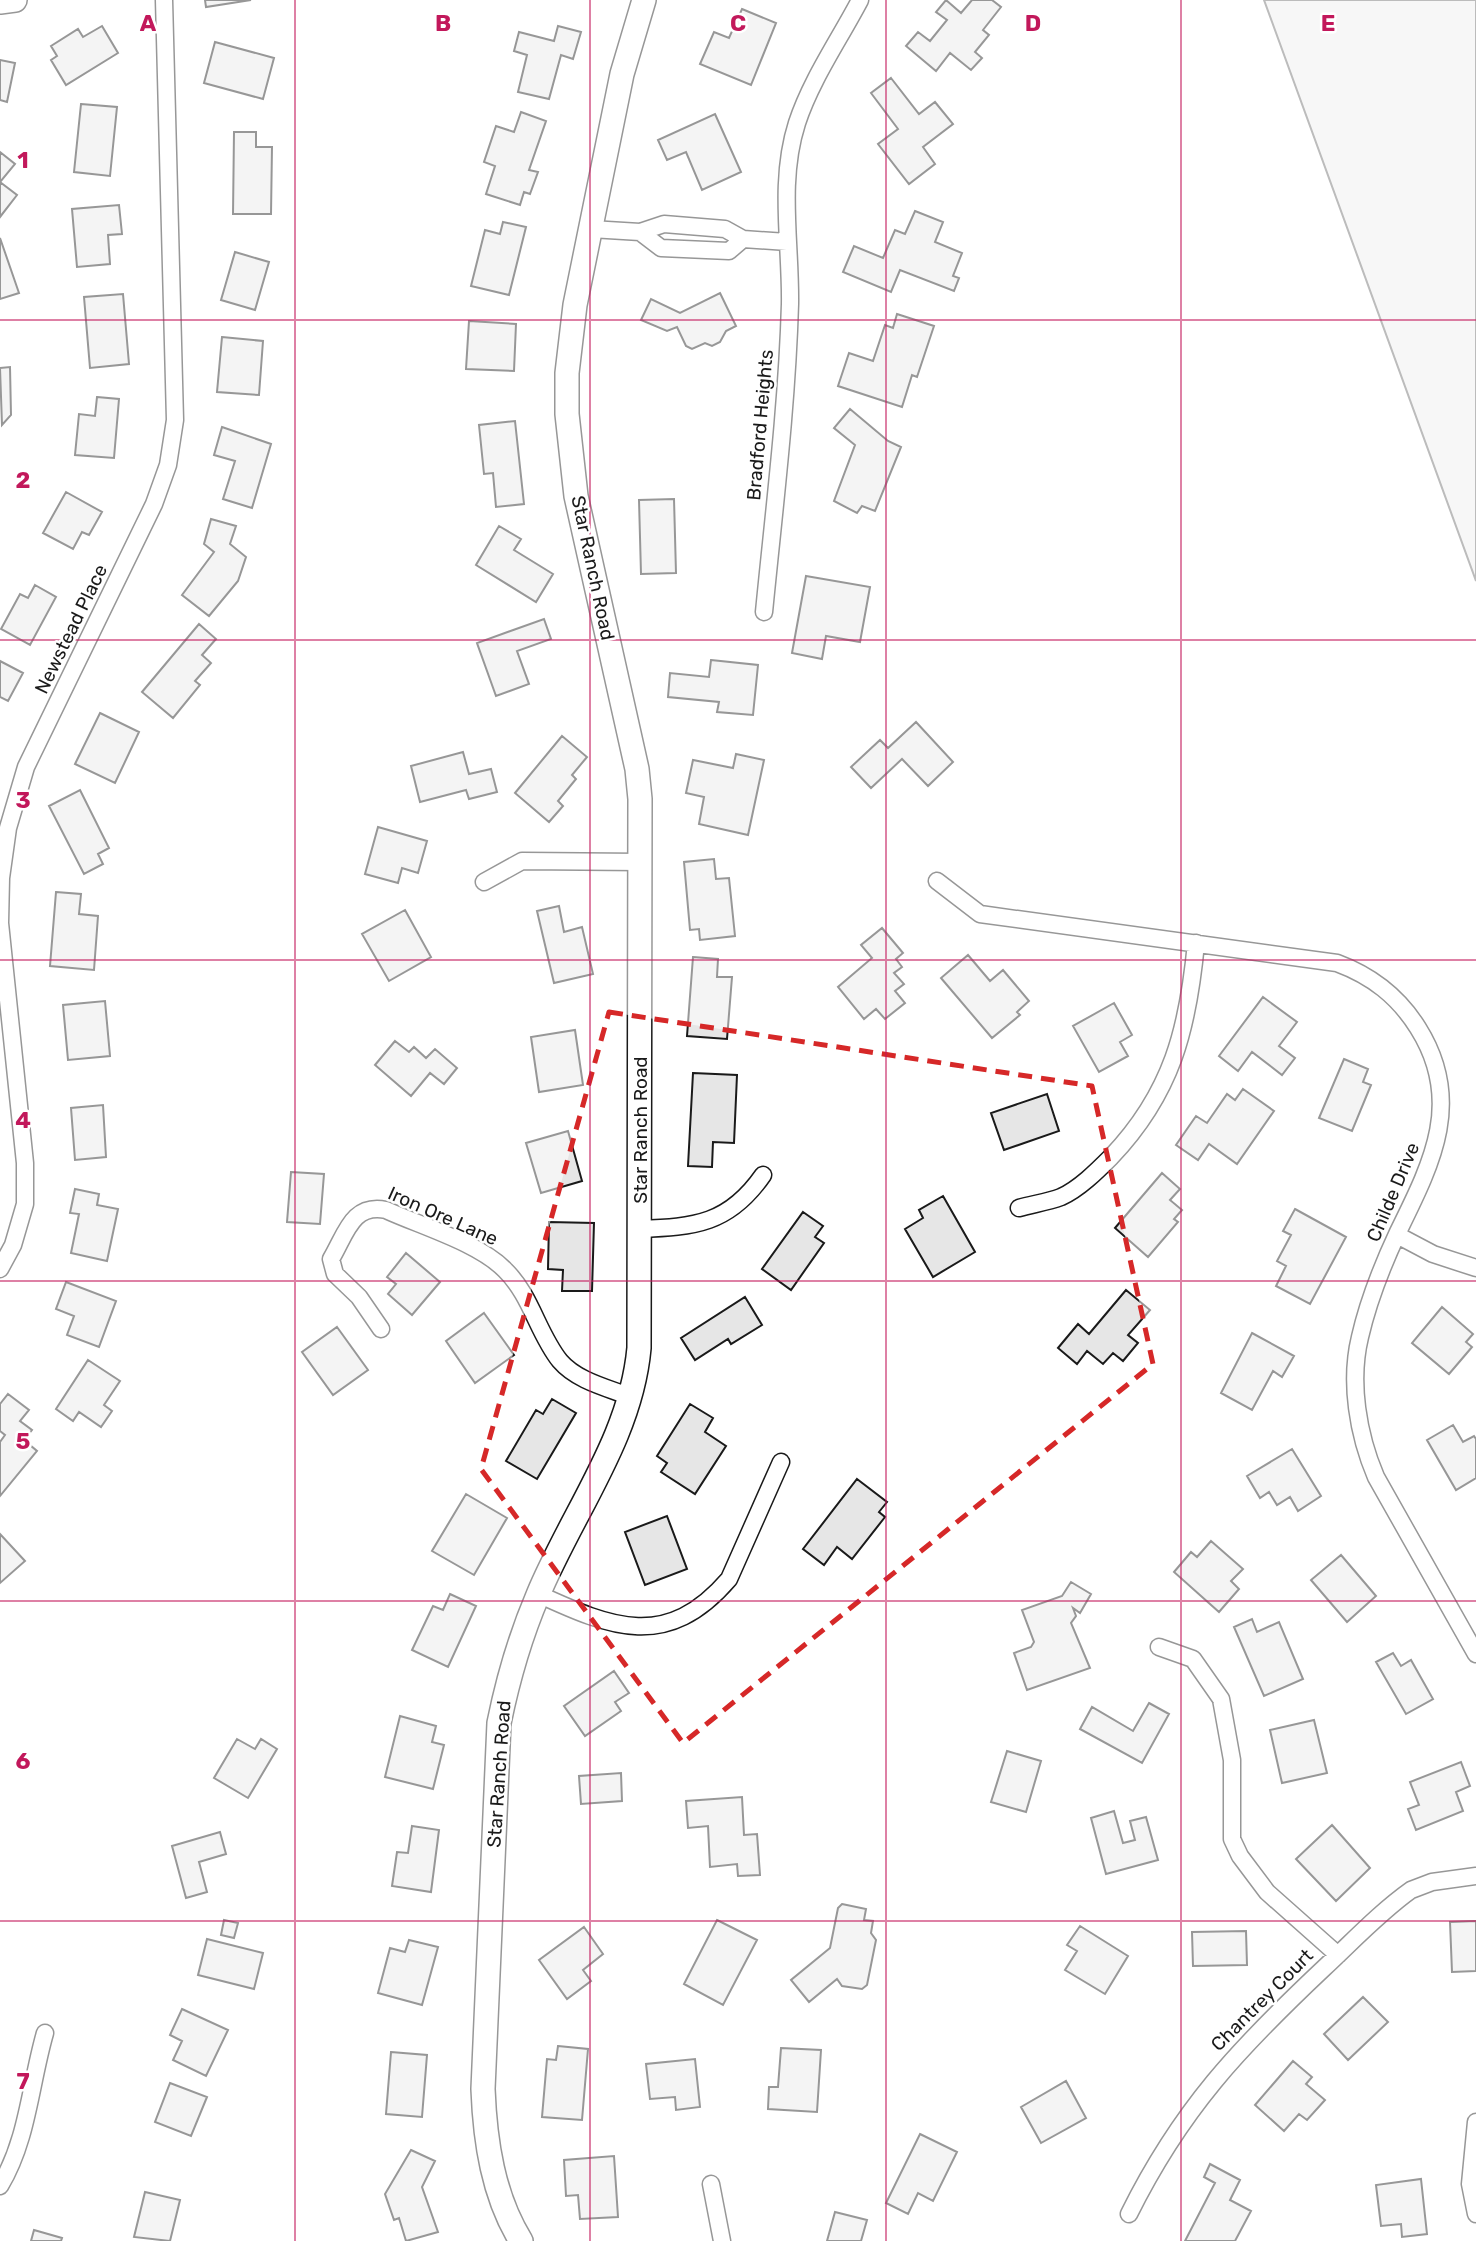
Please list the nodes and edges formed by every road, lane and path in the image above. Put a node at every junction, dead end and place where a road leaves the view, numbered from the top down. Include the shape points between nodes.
1 (15, 0) edge
2 (164, 0) edge
3 (644, 0) edge
4 (860, 0) edge
5 (0, 2) edge
6 (591, 229) junction
7 (640, 232) junction
8 (743, 239) junction
9 (788, 242) junction
10 (764, 612) dead end
11 (642, 862) junction
12 (937, 881) dead end
13 (484, 882) dead end
14 (1196, 943) junction
15 (763, 1175) dead end
16 (1019, 1208) dead end
17 (639, 1229) junction
18 (1397, 1235) junction
19 (1476, 1268) edge
20 (0, 1269) edge
21 (381, 1329) dead end
22 (631, 1397) junction
23 (780, 1462) dead end
24 (538, 1594) junction
25 (1159, 1647) dead end
26 (1476, 1654) edge
27 (1476, 1876) edge
28 (1338, 1955) junction
29 (45, 2033) dead end
30 (1476, 2122) edge
31 (710, 2184) dead end
32 (0, 2186) edge
33 (1129, 2214) dead end
34 (1476, 2214) edge
35 (521, 2241) edge
36 (722, 2241) edge

1 - 5 street
2 - 20 street, Newstead Place via 174,419 168,465 154,504 26,767 8,828 0,923 25,1163 25,1204 13,1245
3 - 6 street, Star Ranch Road via 622,74
4 - 9 street, Bradford Heights via 797,123 786,191
6 - 7 street
6 - 11 street, Star Ranch Road via 568,350 569,440 576,496 637,769
7 - 8 street via 664,224 726,229
7 - 8 street via 661,248 729,251
8 - 9 street
9 - 10 street, Bradford Heights via 786,384
11 - 13 street via 522,861
11 - 17 street, Star Ranch Road
12 - 14 street, Childe Drive via 980,914
14 - 16 street via 1185,1028 1155,1100 1122,1145 1082,1183 1062,1197
14 - 18 street, Childe Drive via 1337,963 1386,989 1413,1020 1433,1059 1442,1107 1434,1155
15 - 17 street via 740,1203 702,1224
17 - 22 street, Star Ranch Road via 639,1348
18 - 19 street via 1433,1254
18 - 26 street, Childe Drive via 1360,1337 1356,1367 1360,1423 1366,1452 1391,1506
21 - 22 street, Iron Ore Lane via 359,1297 335,1275 331,1259 359,1212 371,1207 484,1254 505,1269 561,1362 574,1373
22 - 24 street, Star Ranch Road
23 - 24 street via 729,1579 716,1595 677,1619 633,1629 590,1618
24 - 35 street, Star Ranch Road via 509,1674 499,1723 483,2089 485,2135 498,2186
25 - 28 street via 1193,1659 1221,1699 1232,1760 1232,1839 1240,1856 1267,1892
27 - 28 street, Chantrey Court via 1411,1890
28 - 33 street, Chantrey Court via 1259,2029 1211,2082 1164,2150
29 - 32 street via 24,2134
30 - 34 street via 1470,2183
31 - 36 street

